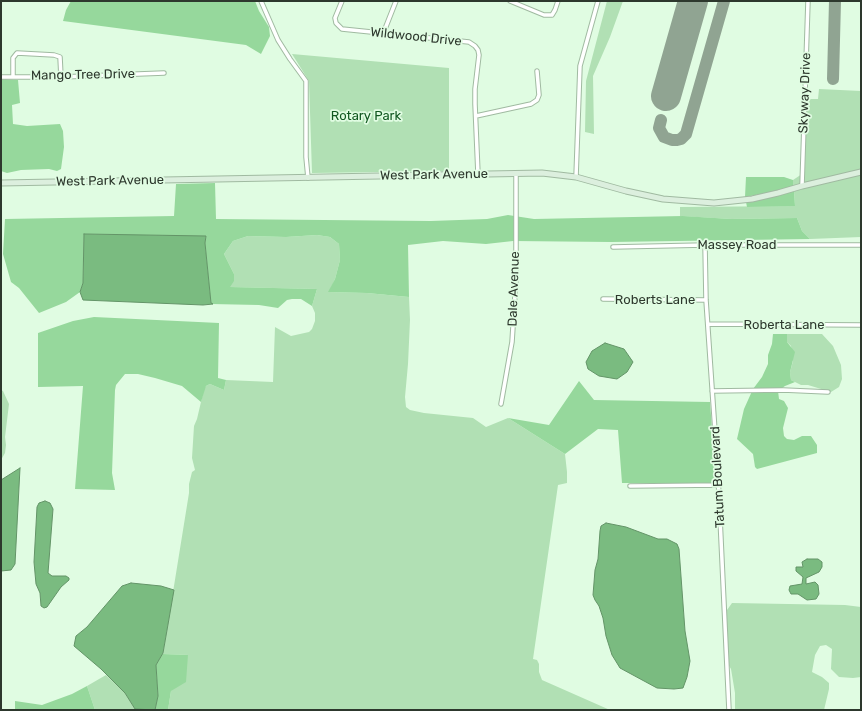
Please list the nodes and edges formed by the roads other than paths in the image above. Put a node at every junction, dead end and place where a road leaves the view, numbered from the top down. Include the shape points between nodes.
1 (261, 1) edge
2 (342, 1) edge
3 (396, 1) edge
4 (510, 1) edge
5 (558, 1) edge
6 (598, 1) edge
7 (808, 1) edge
8 (383, 34) junction
9 (537, 71) dead end
10 (164, 73) dead end
11 (13, 76) junction
12 (1, 77) edge
13 (61, 77) junction
14 (476, 116) junction
15 (861, 172) edge
16 (478, 174) junction
17 (516, 174) junction
18 (308, 178) junction
19 (576, 178) junction
20 (1, 183) edge
21 (802, 186) junction
22 (705, 245) junction
23 (861, 245) edge
24 (613, 247) dead end
25 (603, 299) dead end
26 (706, 300) junction
27 (708, 324) junction
28 (861, 325) edge
29 (712, 391) junction
30 (828, 392) dead end
31 (501, 404) dead end
32 (630, 486) dead end
33 (719, 486) junction
34 (729, 710) edge

1 - 18 street via 278,40 306,81
2 - 8 street, Wildwood Drive via 335,18 339,27
3 - 8 street
4 - 5 street via 544,15 552,15
6 - 19 street via 580,66
7 - 21 street, Skyway Drive
8 - 14 street, Wildwood Drive via 469,42 475,46 479,55 475,89
9 - 14 street via 537,100 531,104
10 - 13 street, Mango Tree Drive
11 - 12 street, Mango Tree Drive
11 - 13 street, Mango Tree Drive
11 - 13 street via 13,58 17,53 60,57
14 - 16 street, Wildwood Drive
15 - 21 street, West Park Avenue
16 - 17 street, West Park Avenue
16 - 18 street, West Park Avenue
17 - 19 street, West Park Avenue via 542,173
17 - 31 street, Dale Avenue via 513,335
18 - 20 street, West Park Avenue
19 - 21 street, West Park Avenue via 663,199 714,203 778,194
22 - 23 street, Massey Road
22 - 24 street, Massey Road
22 - 26 street, Tatum Boulevard
25 - 26 street, Roberts Lane
26 - 27 street, Tatum Boulevard
27 - 28 street, Roberta Lane
27 - 29 street, Tatum Boulevard
29 - 30 street
29 - 33 street, Tatum Boulevard
32 - 33 street
33 - 34 street, Tatum Boulevard

